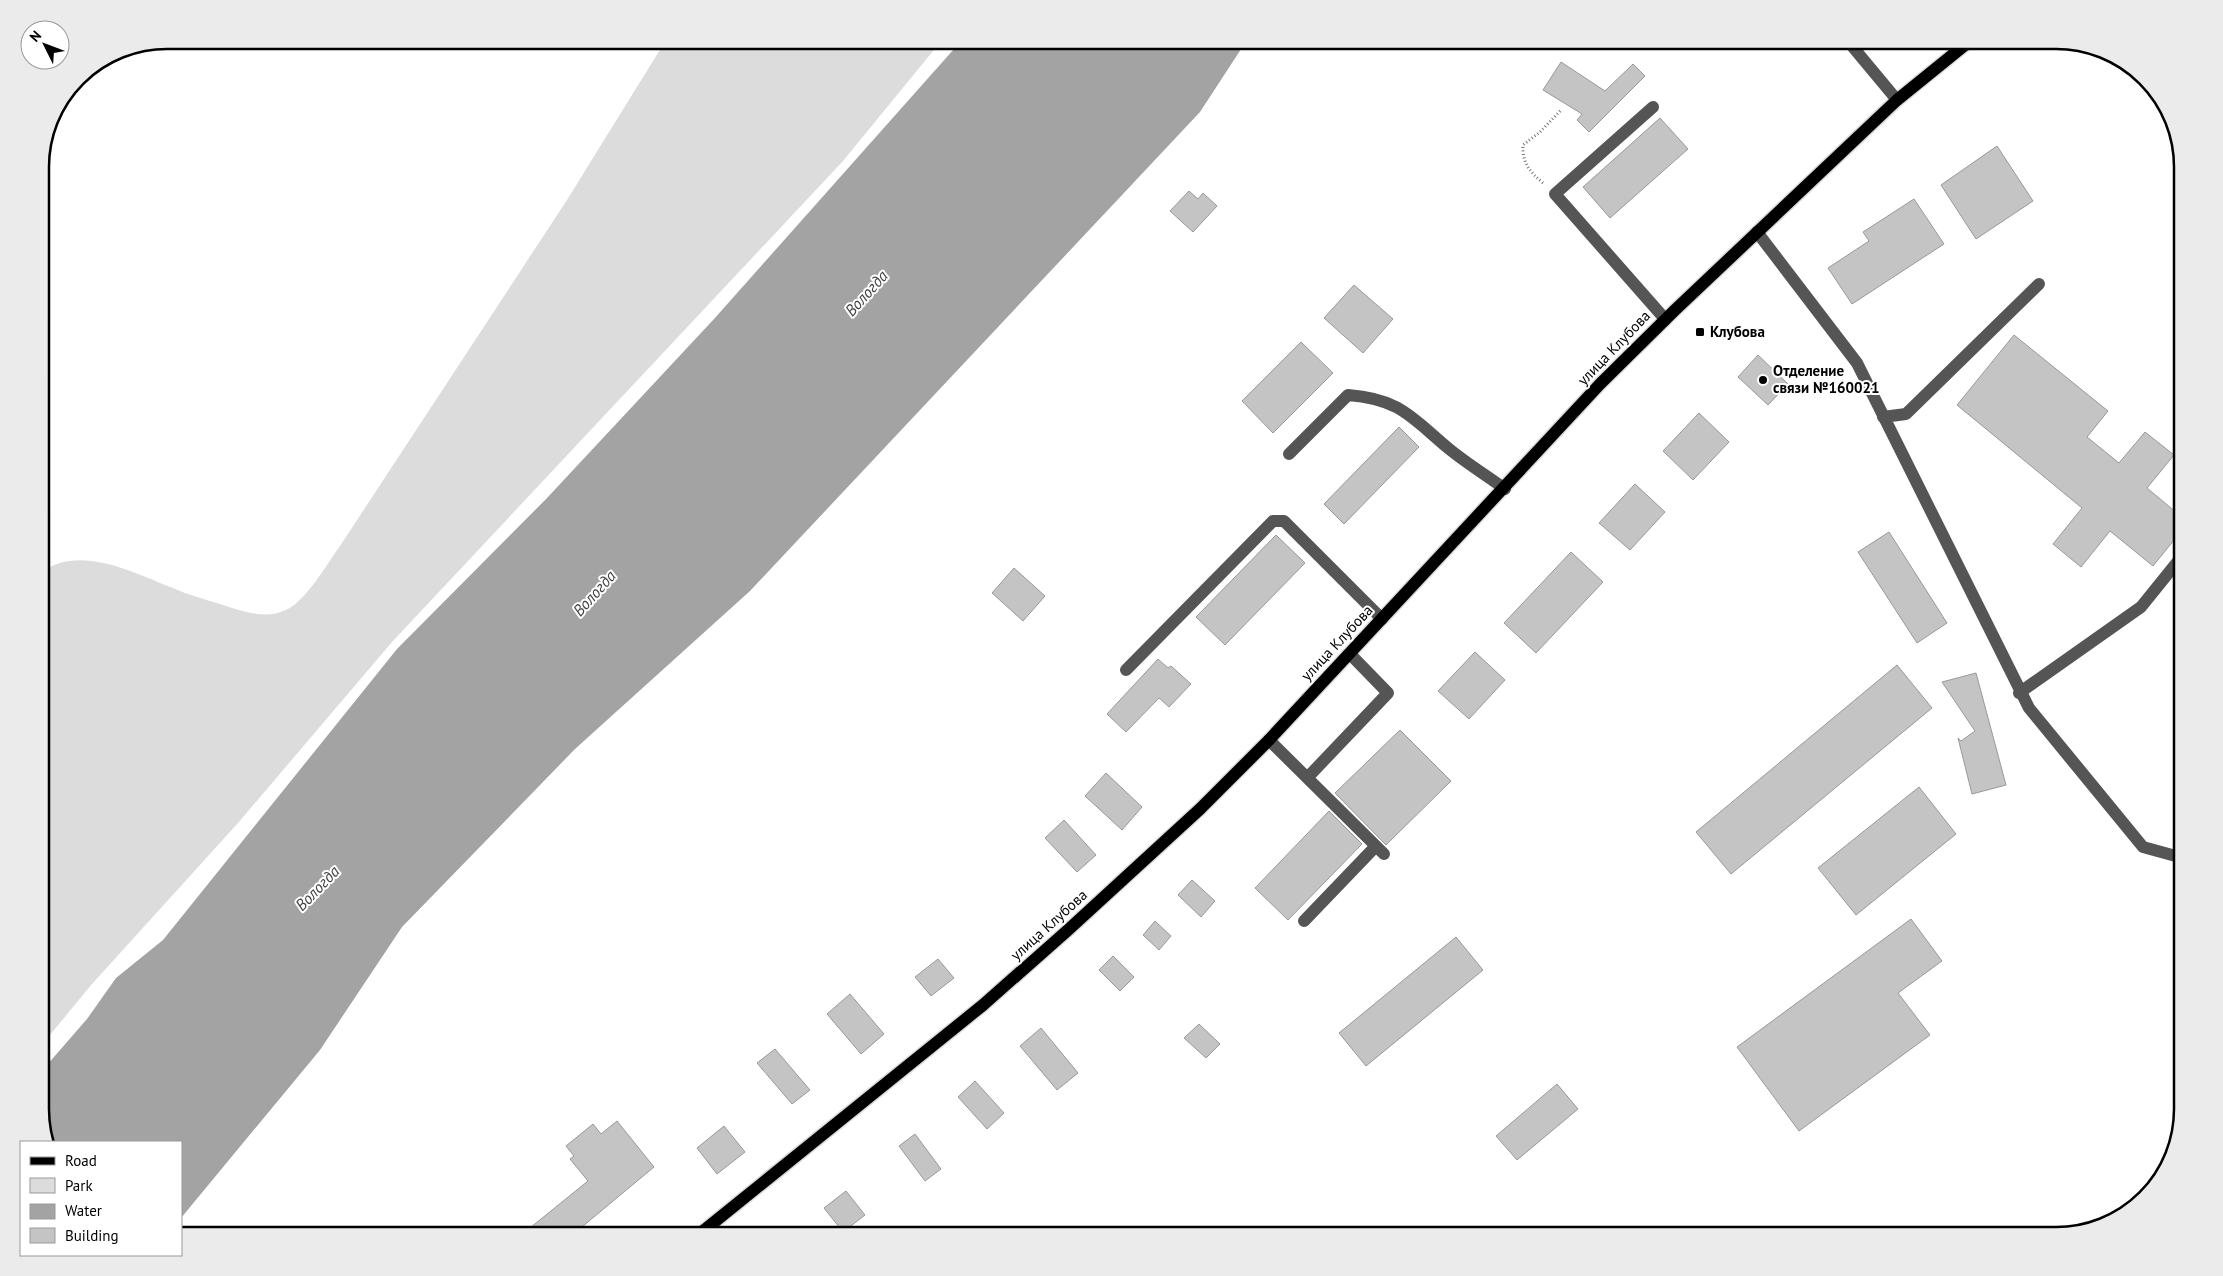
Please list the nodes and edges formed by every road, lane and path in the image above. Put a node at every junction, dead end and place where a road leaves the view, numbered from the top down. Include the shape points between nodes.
1 (1854, 49) edge
2 (1960, 49) edge
3 (1897, 100) junction
4 (1653, 107) dead end
5 (1562, 109) dead end
6 (1555, 194) junction
7 (1757, 232) junction
8 (2039, 284) dead end
9 (1665, 319) junction
10 (1883, 417) junction
11 (1289, 454) dead end
12 (1504, 488) junction
13 (2174, 566) edge
14 (1382, 619) junction
15 (1350, 654) junction
16 (1126, 670) dead end
17 (2019, 692) junction
18 (1270, 740) junction
19 (1308, 777) junction
20 (2174, 856) edge
21 (1304, 921) dead end
22 (708, 1227) edge

1 - 3 lane
2 - 3 main road, улица Клубова
3 - 7 main road, улица Клубова
4 - 6 lane
5 - 6 path via 1523,145 1523,157 1529,171
6 - 9 lane
7 - 9 main road, улица Клубова
7 - 10 lane via 1857,363
8 - 10 lane via 1906,414
9 - 12 main road, улица Клубова
10 - 17 lane
11 - 12 lane via 1348,395 1374,397 1393,404
12 - 14 main road, улица Клубова
13 - 17 lane via 2141,607
14 - 15 main road, улица Клубова
14 - 16 lane via 1284,521 1273,521
15 - 18 main road, улица Клубова
15 - 19 lane via 1388,693
17 - 20 lane via 2143,847
18 - 19 lane
18 - 22 main road, улица Клубова via 1200,810 990,999
19 - 21 lane via 1380,850

